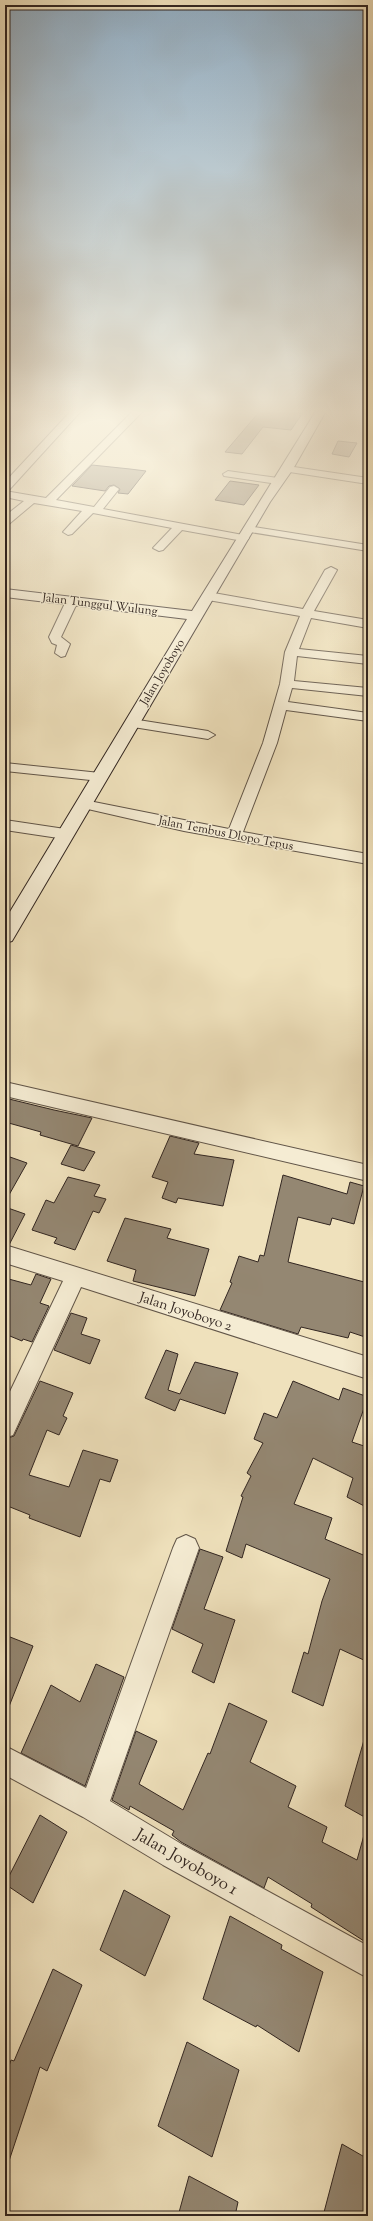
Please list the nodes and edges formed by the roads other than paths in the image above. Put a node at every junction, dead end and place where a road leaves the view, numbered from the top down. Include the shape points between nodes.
1 (14, 515) edge
2 (88, 515) edge
3 (118, 515) edge
4 (258, 515) edge
5 (5, 522) edge
6 (180, 526) junction
7 (68, 532) dead end
8 (246, 534) junction
9 (159, 548) dead end
10 (368, 548) edge
11 (331, 570) dead end
12 (5, 593) edge
13 (208, 596) junction
14 (72, 601) junction
15 (308, 614) junction
16 (196, 616) junction
17 (367, 620) edge
18 (291, 652) junction
19 (61, 653) dead end
20 (368, 660) edge
21 (287, 684) junction
22 (368, 692) edge
23 (281, 705) junction
24 (368, 717) edge
25 (132, 723) junction
26 (208, 734) dead end
27 (5, 767) edge
28 (100, 777) junction
29 (84, 804) junction
30 (5, 824) edge
31 (65, 834) junction
32 (234, 835) junction
33 (368, 859) edge
34 (5, 936) edge
35 (5, 1089) edge
36 (368, 1173) edge
37 (5, 1254) edge
38 (76, 1276) junction
39 (368, 1368) edge
40 (5, 1427) edge
41 (186, 1548) dead end
42 (5, 1760) edge
43 (93, 1806) junction
44 (368, 1963) edge

1 - 5 street
2 - 7 street
3 - 6 street
4 - 8 main road, Jalan Joyoboyo
6 - 8 street
6 - 9 street
8 - 10 street
8 - 13 main road, Jalan Joyoboyo
11 - 15 street
12 - 14 main road, Jalan Tunggul Wulung
13 - 15 street
13 - 16 main road, Jalan Joyoboyo
14 - 16 main road, Jalan Tunggul Wulung
14 - 19 street via 55,637 64,644
15 - 17 street
15 - 18 street
16 - 25 main road, Jalan Joyoboyo
18 - 20 street
18 - 21 street
21 - 22 street
21 - 23 street
23 - 24 street
23 - 32 street via 270,743
25 - 26 street
25 - 28 main road, Jalan Joyoboyo
27 - 28 street
28 - 29 main road, Jalan Joyoboyo
29 - 31 main road, Jalan Joyoboyo
29 - 32 street, Jalan Tembus Dlopo Tepus
30 - 31 street
31 - 34 main road, Jalan Joyoboyo
32 - 33 street, Jalan Tembus Dlopo Tepus
35 - 36 street
37 - 38 street, Jalan Joyoboyo 2
38 - 39 street, Jalan Joyoboyo 2
38 - 40 street
41 - 43 street
42 - 43 street, Jalan Joyoboyo 1
43 - 44 street, Jalan Joyoboyo 1 via 173,1856

